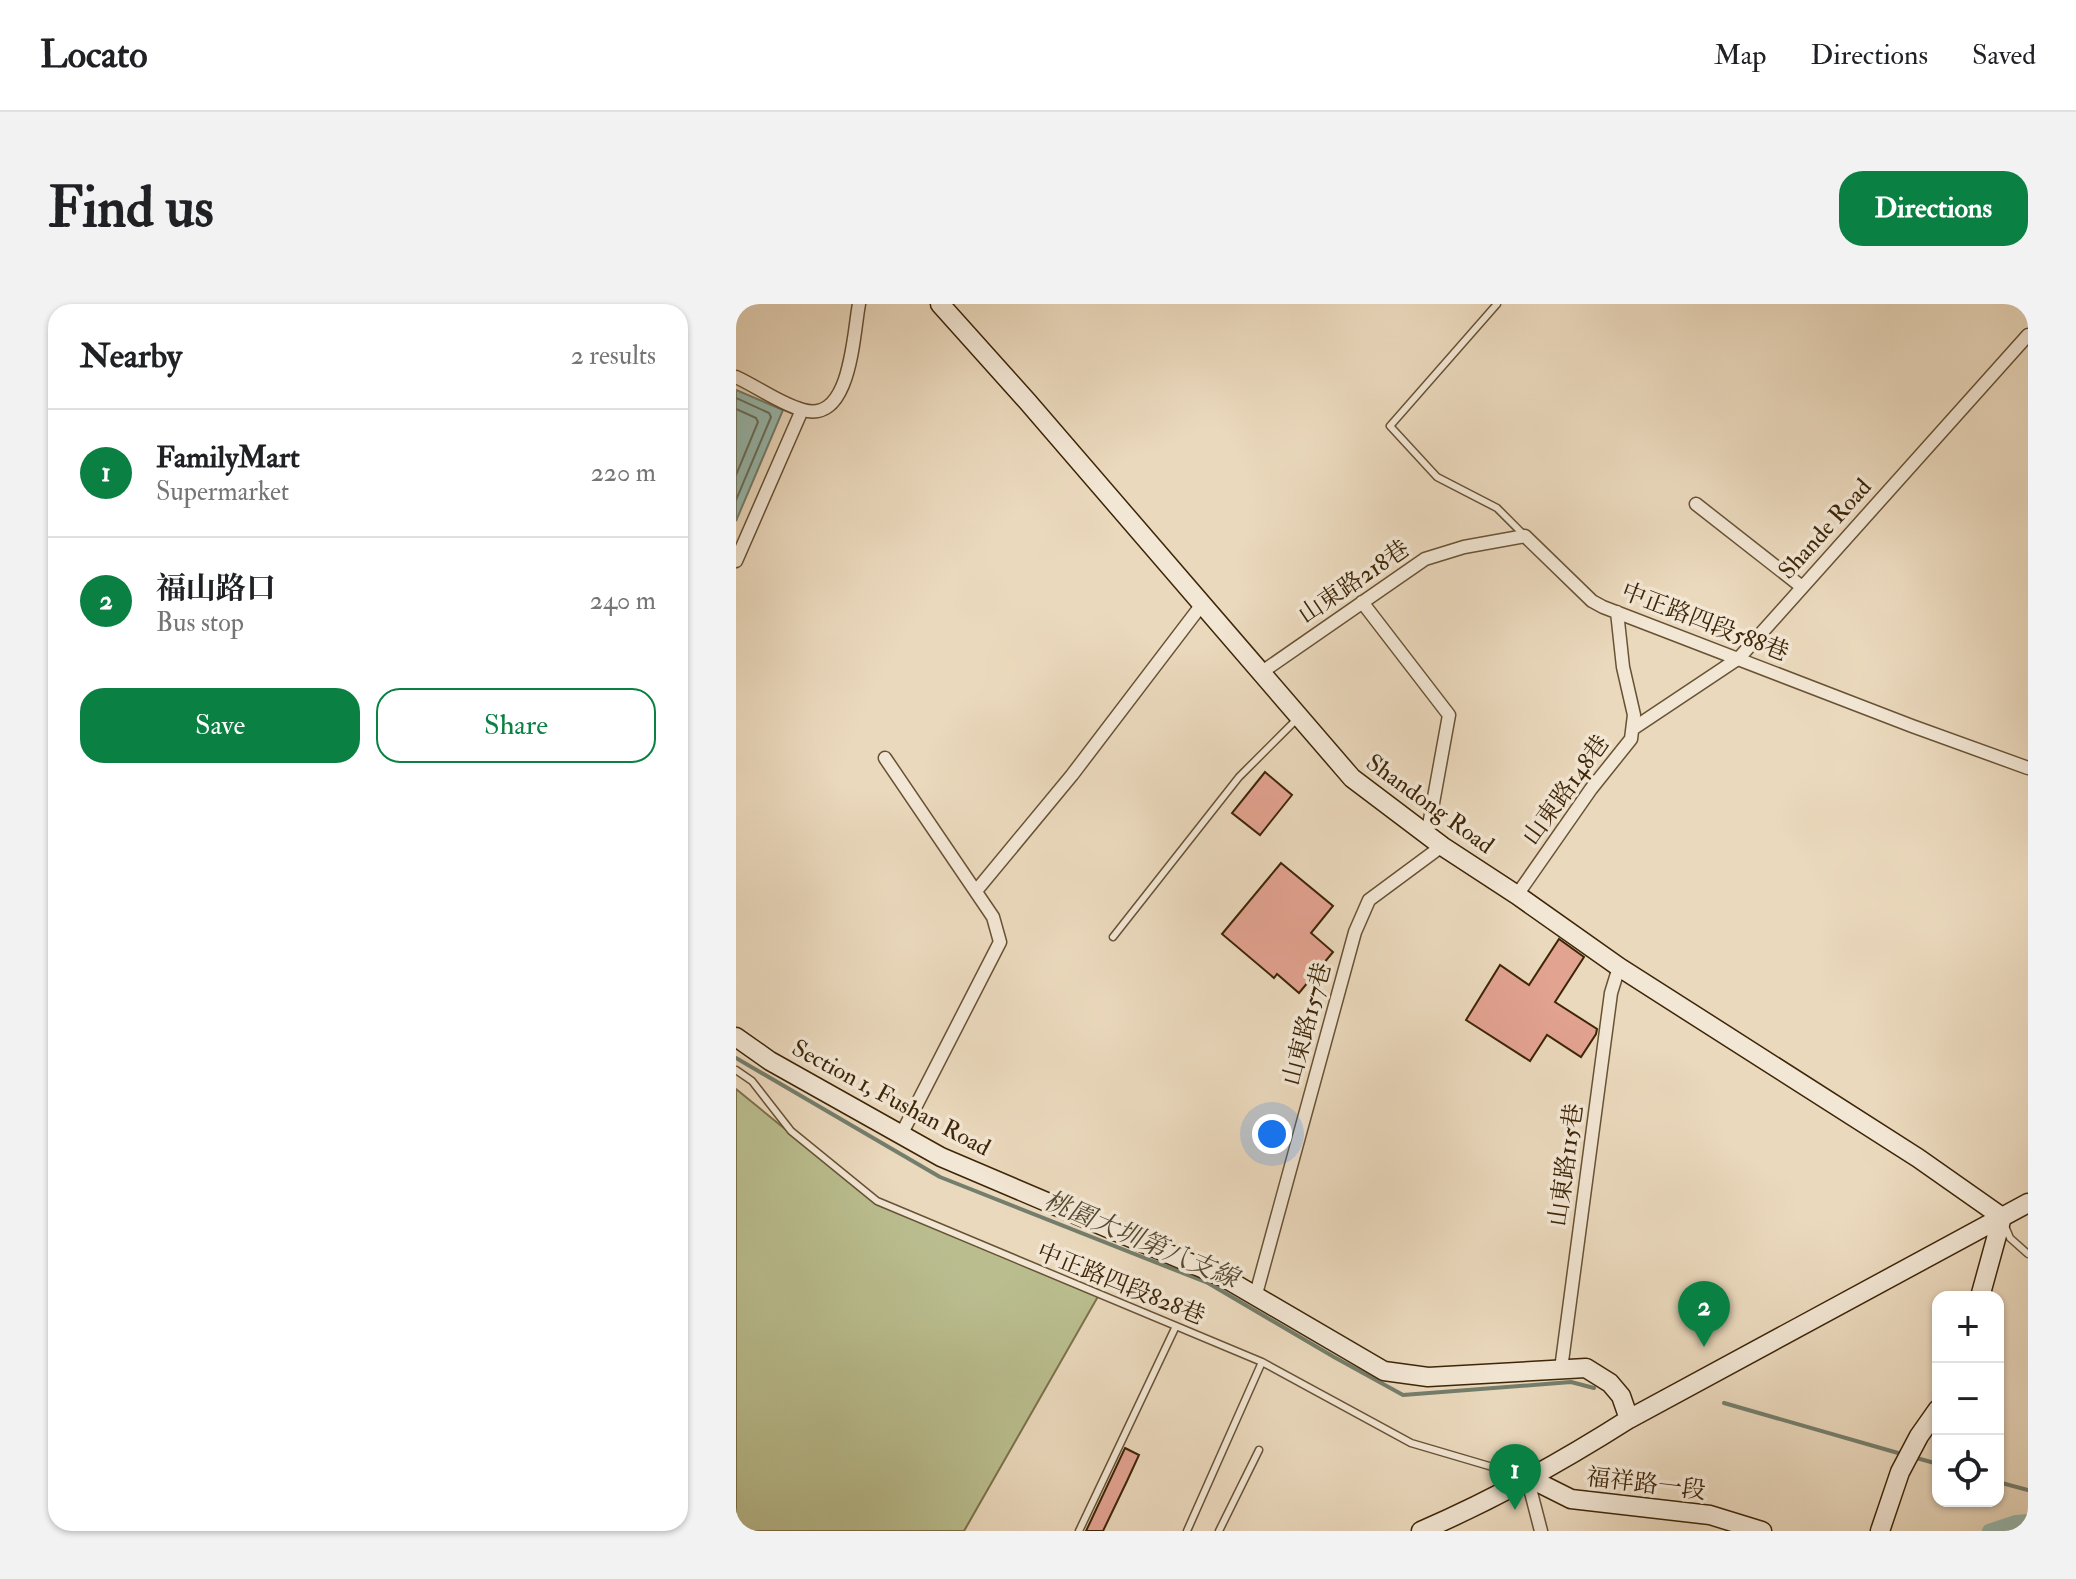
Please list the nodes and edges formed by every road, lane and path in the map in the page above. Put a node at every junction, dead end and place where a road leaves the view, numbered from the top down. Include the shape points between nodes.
1 (859, 304) edge
2 (940, 304) edge
3 (1497, 304) edge
4 (2028, 335) edge
5 (736, 377) edge
6 (802, 410) junction
7 (1696, 504) dead end
8 (1525, 536) junction
9 (736, 561) edge
10 (1802, 587) junction
11 (1362, 602) junction
12 (1203, 603) junction
13 (1617, 612) junction
14 (1739, 658) junction
15 (1262, 672) junction
16 (1300, 717) junction
17 (1634, 728) junction
18 (885, 758) dead end
19 (2028, 768) edge
20 (1434, 841) junction
21 (976, 891) junction
22 (1517, 895) junction
23 (1113, 937) dead end
24 (1619, 967) junction
25 (736, 1037) edge
26 (736, 1070) edge
27 (901, 1135) junction
28 (2028, 1203) edge
29 (2002, 1217) junction
30 (2028, 1254) edge
31 (1982, 1291) edge
32 (1256, 1294) junction
33 (1176, 1326) junction
34 (1262, 1362) junction
35 (1561, 1369) junction
36 (1932, 1418) edge
37 (1629, 1419) junction
38 (1259, 1450) dead end
39 (1527, 1477) junction
40 (1079, 1531) edge
41 (1187, 1531) edge
42 (1219, 1531) edge
43 (1421, 1531) edge
44 (1541, 1531) edge
45 (1762, 1531) edge
46 (1880, 1531) edge

1 - 6 street via 841,394 819,413
2 - 12 street, Shandong Road
3 - 8 lane, 中正路四段588巷 via 1390,426 1437,477 1497,508
4 - 10 street, Shande Road
5 - 6 street
6 - 9 street
7 - 10 street
8 - 11 street, 山東路218巷 via 1425,559
8 - 13 street, 中正路四段588巷 via 1592,601
10 - 14 street, Shande Road
11 - 15 street, 山東路218巷
11 - 20 street via 1449,715
12 - 15 street, Shandong Road
12 - 21 street
13 - 14 street, 中正路四段588巷
13 - 17 street, 山東路148巷
14 - 17 street, Shande Road
14 - 19 street, 中正路四段588巷
15 - 16 street, Shandong Road
16 - 20 street, Shandong Road via 1352,778
16 - 23 lane via 1239,777
17 - 22 street, 山東路148巷
18 - 21 street
20 - 22 street, Shandong Road
20 - 32 street, 山東路157巷 via 1369,900 1355,932
21 - 27 street via 993,917 1000,942
22 - 24 street, Shandong Road
24 - 29 street, Shandong Road
24 - 35 street, 山東路115巷 via 1611,993
25 - 27 street, Section 1, Fushan Road
26 - 33 lane, 中正路四段828巷 via 752,1081 791,1131 877,1201
27 - 32 street, Section 1, Fushan Road
28 - 29 street
29 - 30 lane via 2010,1238
29 - 31 street
29 - 37 street
32 - 35 street, Section 1, Fushan Road via 1384,1371 1428,1377
33 - 34 lane, 中正路四段828巷
33 - 40 lane
34 - 39 lane, 中正路四段828巷 via 1411,1443
34 - 41 lane
35 - 37 street, Section 1, Fushan Road via 1586,1368 1610,1383
36 - 46 street via 1906,1461
37 - 39 street
38 - 42 lane
39 - 43 street
39 - 44 street
39 - 45 street, 福祥路一段 via 1571,1499 1710,1515

